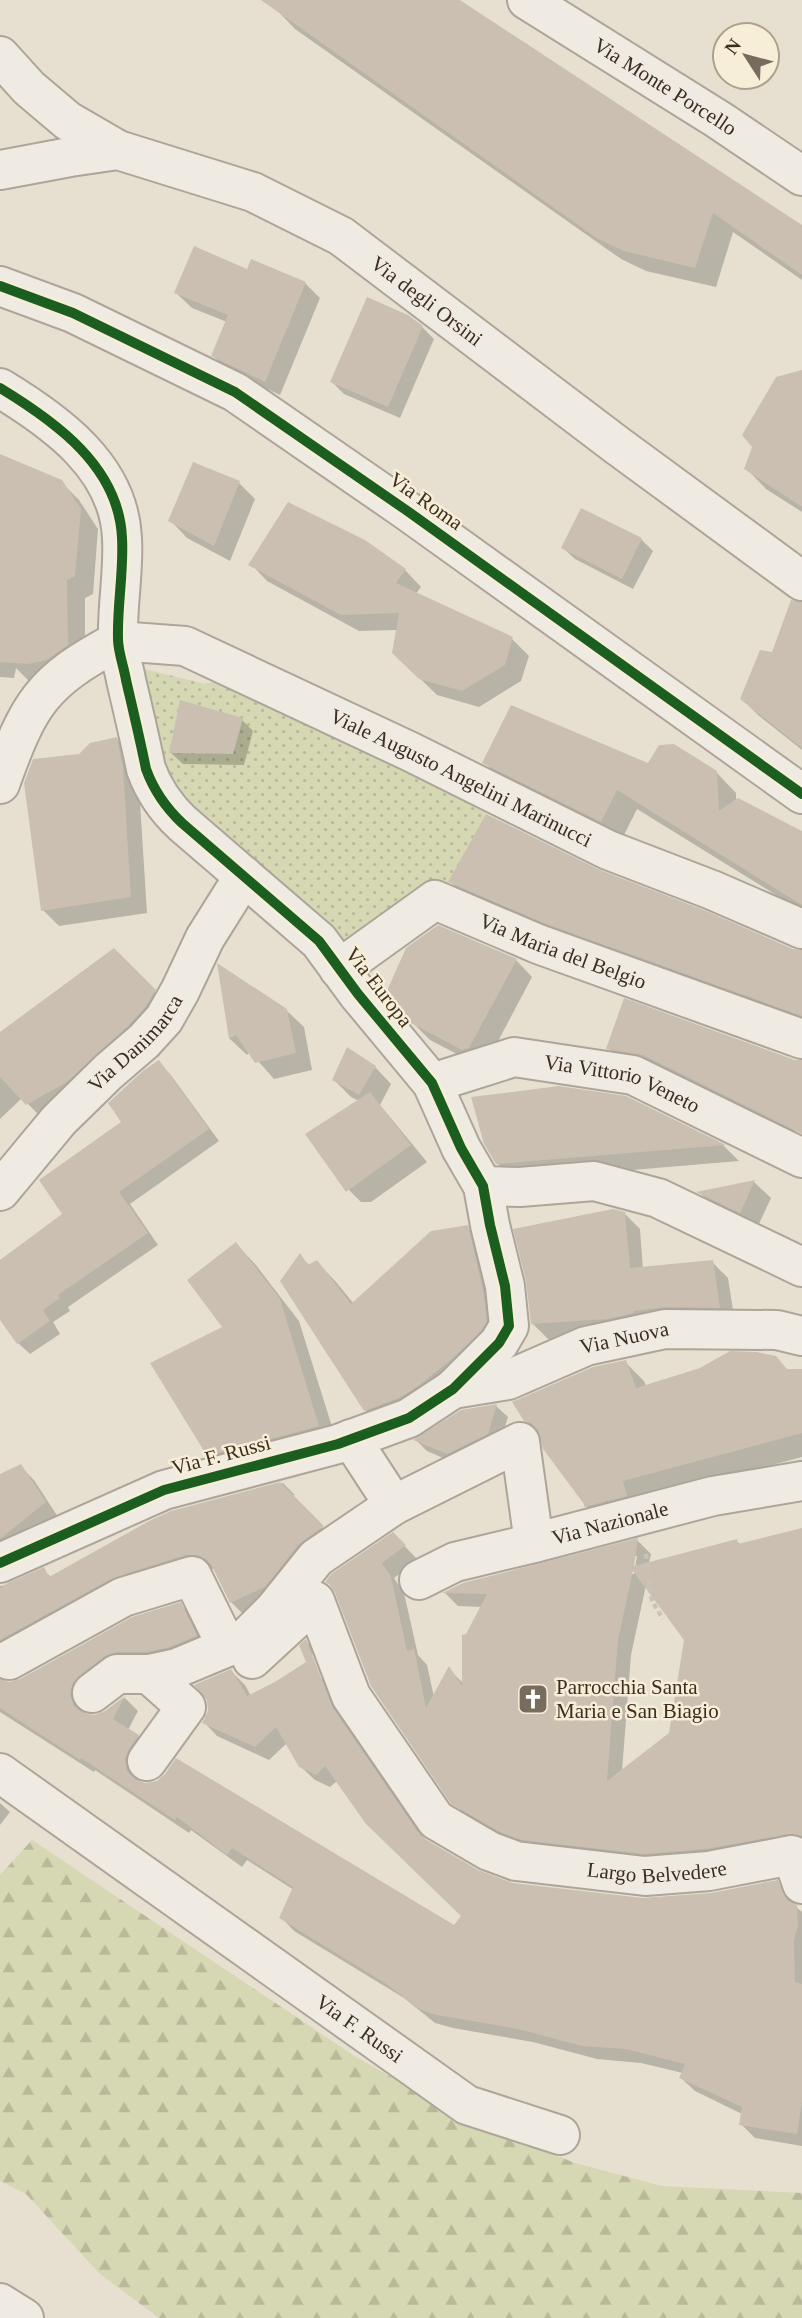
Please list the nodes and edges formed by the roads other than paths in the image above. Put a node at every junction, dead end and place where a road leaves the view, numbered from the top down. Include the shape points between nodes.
1 (527, 0) edge
2 (0, 56) edge
3 (118, 150) junction
4 (0, 170) edge
5 (802, 176) edge
6 (0, 286) edge
7 (0, 388) edge
8 (802, 581) edge
9 (118, 640) junction
10 (0, 784) edge
11 (802, 794) edge
12 (244, 876) junction
13 (802, 929) edge
14 (339, 969) junction
15 (802, 1039) edge
16 (432, 1083) junction
17 (802, 1158) edge
18 (483, 1186) junction
19 (0, 1191) edge
20 (802, 1267) edge
21 (802, 1336) edge
22 (453, 1389) junction
23 (351, 1439) junction
24 (802, 1481) edge
25 (394, 1505) junction
26 (534, 1543) junction
27 (0, 1563) edge
28 (419, 1580) dead end
29 (236, 1644) junction
30 (9, 1660) dead end
31 (149, 1674) junction
32 (92, 1693) dead end
33 (147, 1761) dead end
34 (0, 1773) edge
35 (802, 1884) edge
36 (560, 2135) dead end
37 (0, 2303) edge
38 (24, 2318) edge

1 - 5 street, Via Monte Porcello
2 - 3 street via 68,121
3 - 4 street, Via degli Orsini
3 - 8 street, Via degli Orsini via 253,192 341,236
6 - 11 street, Via Roma via 73,313 235,392
7 - 9 street, Via Europa via 59,429 108,483 119,509 122,537
9 - 10 street via 71,667 44,692 23,723
9 - 12 street, Via Europa via 153,786 170,811
9 - 13 street, Viale Augusto Angelini Marinucci via 185,646 608,850
12 - 14 street, Via Europa via 319,941
12 - 19 street, Via Danimarca via 215,919 164,1019 59,1120
14 - 15 street, Via Maria del Belgio via 435,900 538,944
14 - 16 street, Via Europa
16 - 17 street, Via Vittorio Veneto via 514,1057 632,1075
16 - 18 street, Via Europa
18 - 20 street via 594,1181 658,1198
18 - 22 street, Via Europa via 509,1326 499,1343
21 - 22 street, Via Nuova via 777,1330 665,1329 586,1346 508,1380
22 - 23 street, Via F. Russi via 409,1418
23 - 25 street
23 - 27 street, Via F. Russi via 164,1490
24 - 26 street, Via Nazionale via 713,1496
25 - 26 street via 520,1442
25 - 29 street via 316,1558 275,1609
26 - 28 street, Via Nazionale via 455,1562
29 - 30 street via 192,1577 123,1597
29 - 31 street
29 - 35 street, Largo Belvedere via 251,1659 315,1601 351,1696 436,1820 489,1851 516,1861 645,1876 709,1871 792,1855
31 - 32 street via 117,1674
31 - 33 street via 186,1707
34 - 36 street, Via F. Russi via 467,2105
37 - 38 street

